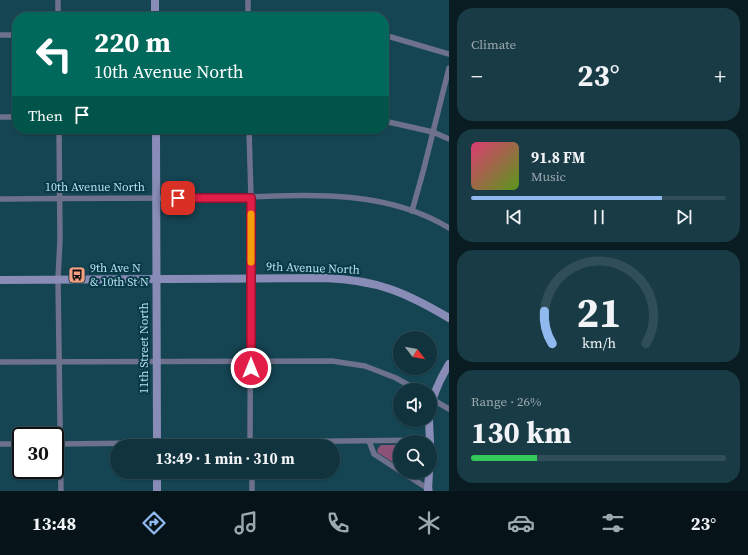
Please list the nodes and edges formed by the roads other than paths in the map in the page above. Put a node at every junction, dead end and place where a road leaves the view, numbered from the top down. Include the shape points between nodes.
1 (58, 0) edge
2 (155, 0) edge
3 (248, 0) edge
4 (58, 12) edge
5 (155, 12) edge
6 (248, 12) edge
7 (0, 35) edge
8 (12, 35) edge
9 (389, 37) edge
10 (449, 54) edge
11 (449, 68) edge
12 (0, 117) edge
13 (12, 117) edge
14 (389, 121) edge
15 (433, 132) junction
16 (59, 134) edge
17 (156, 134) edge
18 (249, 134) edge
19 (449, 139) edge
20 (60, 198) junction
21 (156, 198) junction
22 (251, 198) junction
23 (0, 199) edge
24 (412, 211) junction
25 (449, 228) edge
26 (251, 278) junction
27 (58, 279) junction
28 (156, 279) junction
29 (0, 280) edge
30 (449, 318) edge
31 (60, 361) junction
32 (156, 361) junction
33 (251, 361) junction
34 (0, 362) edge
35 (449, 364) edge
36 (405, 383) edge
37 (437, 385) edge
38 (437, 402) edge
39 (449, 409) edge
40 (58, 427) edge
41 (157, 439) edge
42 (250, 439) edge
43 (368, 440) junction
44 (393, 440) edge
45 (340, 441) edge
46 (0, 444) edge
47 (12, 444) edge
48 (64, 444) edge
49 (110, 445) edge
50 (393, 466) edge
51 (60, 479) edge
52 (157, 479) edge
53 (252, 479) edge
54 (413, 479) edge
55 (429, 479) edge
56 (429, 490) edge
57 (61, 491) edge
58 (157, 491) edge
59 (252, 491) edge

1 - 4 street
2 - 5 main road
3 - 6 street
7 - 8 street
9 - 10 street
11 - 15 street
12 - 13 street
14 - 15 street
15 - 19 street
15 - 24 street
16 - 20 street
17 - 21 main road, 11th Street North
18 - 22 street
20 - 21 street, 10th Avenue North
20 - 23 street, 10th Avenue North
20 - 27 street
21 - 22 street, 10th Avenue North
21 - 28 main road, 11th Street North
22 - 24 street, 10th Avenue North via 316,195 368,199
22 - 26 street
24 - 25 street, 10th Avenue North
26 - 28 main road, 9th Avenue North
26 - 30 main road, 9th Avenue North via 325,278 370,283 400,292
26 - 33 street
27 - 28 main road, 9th Avenue North
27 - 29 main road, 9th Avenue North
27 - 31 street
28 - 32 main road, 11th Street North
31 - 32 street
31 - 34 street
31 - 40 street
32 - 33 street
32 - 41 main road, 11th Street North
33 - 36 street via 332,361 365,366
33 - 42 street
35 - 37 main road
38 - 39 street
43 - 44 street
43 - 45 street
43 - 50 street via 374,454
46 - 47 street
48 - 49 street
51 - 57 street
52 - 58 main road
53 - 59 street
54 - 56 street
55 - 56 main road

